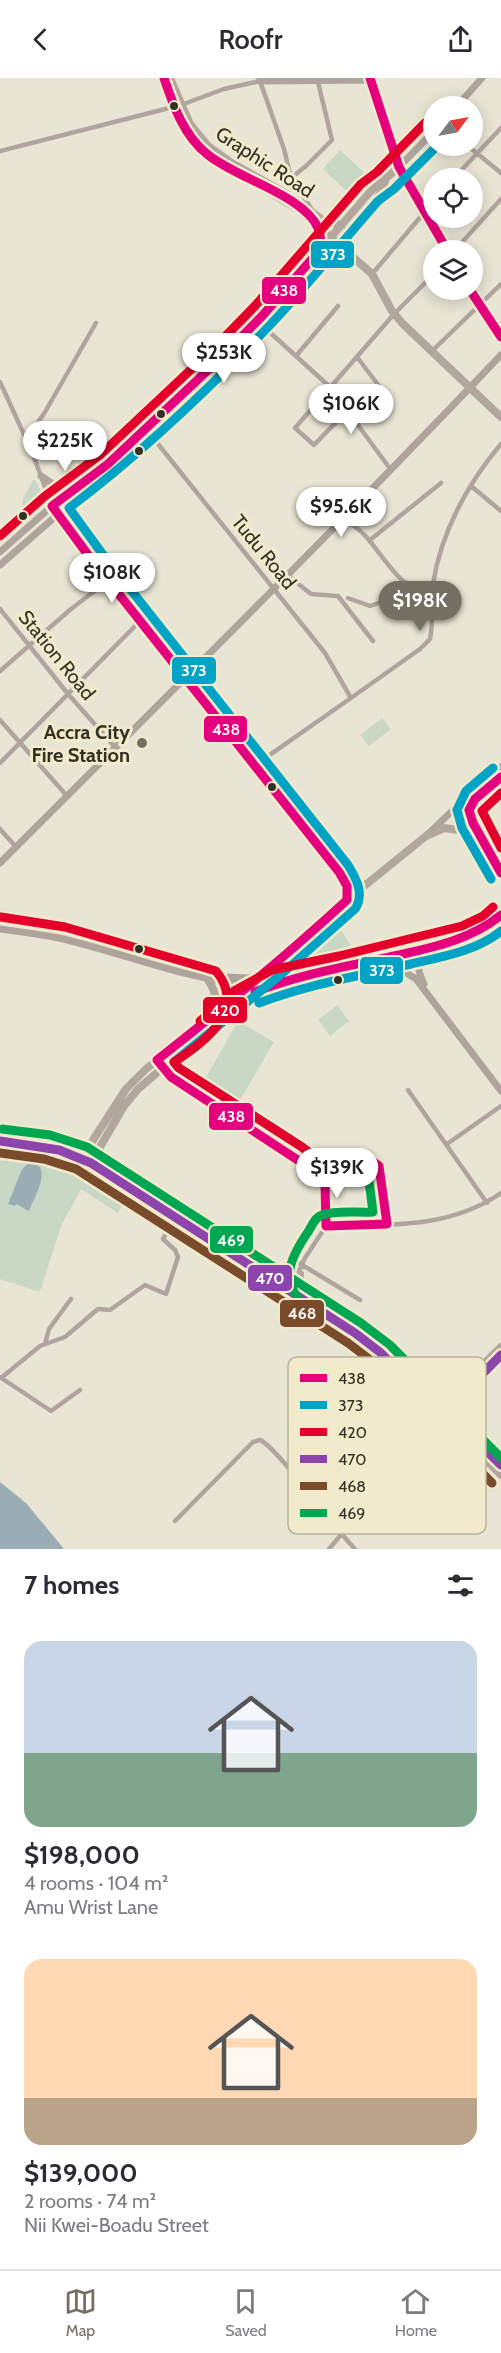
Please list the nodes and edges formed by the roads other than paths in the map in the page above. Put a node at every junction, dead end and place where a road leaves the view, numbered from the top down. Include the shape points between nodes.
1 (164, 78) edge
2 (170, 78) edge
3 (260, 79) edge
4 (317, 79) edge
5 (372, 79) edge
6 (480, 79) edge
7 (466, 96) edge
8 (178, 106) junction
9 (501, 128) edge
10 (423, 142) edge
11 (483, 148) edge
12 (0, 151) edge
13 (476, 156) edge
14 (480, 156) edge
15 (399, 167) junction
16 (464, 168) edge
17 (501, 173) edge
18 (291, 178) junction
19 (385, 181) junction
20 (501, 199) edge
21 (423, 209) edge
22 (423, 212) edge
23 (315, 215) junction
24 (315, 224) junction
25 (342, 225) junction
26 (331, 237) junction
27 (464, 240) edge
28 (338, 243) junction
29 (319, 251) junction
30 (372, 274) junction
31 (501, 284) edge
32 (423, 285) edge
33 (476, 300) edge
34 (338, 306) dead end
35 (480, 306) junction
36 (394, 314) junction
37 (96, 323) dead end
38 (264, 327) junction
39 (501, 337) edge
40 (432, 351) junction
41 (501, 355) edge
42 (296, 356) junction
43 (357, 357) junction
44 (0, 381) edge
45 (330, 387) junction
46 (470, 387) junction
47 (375, 396) dead end
48 (347, 411) junction
49 (501, 417) edge
50 (148, 432) junction
51 (26, 440) junction
52 (501, 444) edge
53 (391, 470) junction
54 (41, 476) junction
55 (87, 480) junction
56 (441, 483) dead end
57 (471, 486) junction
58 (52, 506) junction
59 (501, 512) edge
60 (57, 514) junction
61 (343, 518) junction
62 (370, 540) junction
63 (0, 552) edge
64 (0, 565) edge
65 (287, 575) junction
66 (108, 580) junction
67 (407, 583) junction
68 (274, 588) junction
69 (432, 597) junction
70 (348, 598) dead end
71 (0, 609) edge
72 (141, 621) junction
73 (373, 641) dead end
74 (28, 646) junction
75 (0, 671) edge
76 (186, 679) junction
77 (68, 694) junction
78 (351, 699) junction
79 (0, 720) edge
80 (19, 742) junction
81 (115, 747) junction
82 (0, 763) edge
83 (254, 766) junction
84 (501, 767) edge
85 (501, 777) edge
86 (67, 796) junction
87 (0, 829) edge
88 (426, 836) junction
89 (16, 847) junction
90 (486, 849) junction
91 (0, 863) edge
92 (339, 872) junction
93 (501, 873) edge
94 (368, 882) junction
95 (347, 900) junction
96 (501, 915) edge
97 (0, 929) edge
98 (501, 933) edge
99 (466, 937) junction
100 (297, 945) junction
101 (427, 947) junction
102 (370, 961) junction
103 (266, 973) junction
104 (311, 975) junction
105 (197, 977) junction
106 (208, 980) junction
107 (277, 981) junction
108 (251, 985) junction
109 (427, 992) junction
110 (208, 1020) junction
111 (157, 1060) junction
112 (163, 1069) junction
113 (408, 1090) dead end
114 (501, 1091) edge
115 (501, 1106) edge
116 (0, 1132) edge
117 (0, 1141) edge
118 (447, 1144) junction
119 (83, 1155) junction
120 (92, 1160) junction
121 (501, 1192) edge
122 (487, 1203) junction
123 (175, 1217) junction
124 (326, 1226) junction
125 (299, 1268) junction
126 (279, 1275) junction
127 (289, 1286) junction
128 (307, 1293) junction
129 (71, 1299) dead end
130 (360, 1300) dead end
131 (45, 1344) junction
132 (501, 1347) edge
133 (501, 1355) edge
134 (383, 1357) edge
135 (390, 1357) edge
136 (486, 1363) edge
137 (486, 1369) edge
138 (0, 1378) edge
139 (80, 1390) dead end
140 (486, 1451) edge
141 (486, 1459) edge
142 (501, 1466) edge
143 (288, 1468) edge
144 (501, 1475) edge
145 (175, 1521) dead end
146 (341, 1535) joint
147 (329, 1549) edge
148 (355, 1549) edge

1 - 8 main road, Graphic Road
2 - 8 main road, Graphic Road
3 - 4 main road
3 - 8 street
3 - 18 street
4 - 5 main road
4 - 18 street via 332,140
5 - 15 main road
6 - 7 main road
8 - 12 street
8 - 23 main road, Graphic Road via 208,146
8 - 24 main road, Graphic Road via 180,119 206,155 277,195
9 - 11 street
10 - 15 main road
13 - 16 street
14 - 17 street
15 - 19 main road
15 - 21 main road
18 - 23 street
19 - 25 main road via 370,192
19 - 28 main road via 381,193
20 - 27 street
22 - 30 street
23 - 25 main road, Graphic Road via 327,223
24 - 26 main road, Graphic Road
24 - 29 main road via 321,238
25 - 26 main road
26 - 28 main road, Graphic Road
26 - 29 main road
28 - 30 main road, Graphic Road
28 - 38 main road
29 - 50 main road
30 - 36 main road, Graphic Road
31 - 35 street
32 - 36 street
33 - 35 main road
34 - 42 street
35 - 39 main road
35 - 40 street
36 - 40 main road, Graphic Road
36 - 43 street
37 - 51 street
38 - 42 street
38 - 50 main road via 201,390
40 - 46 main road, Graphic Road
41 - 46 main road
42 - 45 street
43 - 45 street
43 - 47 street via 379,386 380,392
44 - 51 street
45 - 48 street
45 - 48 street via 295,425 296,430 314,445
46 - 49 main road, Graphic Road
46 - 53 main road
48 - 53 street
50 - 55 main road
50 - 60 main road
50 - 68 street, Tudu Road
51 - 54 street
52 - 57 street
53 - 61 main road
54 - 55 main road via 54,485
54 - 58 street
55 - 58 main road
56 - 62 street
57 - 59 street
57 - 69 street via 440,552
58 - 60 main road
58 - 63 main road
60 - 64 main road
60 - 66 main road
61 - 62 street
61 - 65 main road
62 - 67 street
65 - 68 main road
65 - 73 street via 311,594 338,596
66 - 72 main road
66 - 74 street
67 - 69 street
67 - 70 street via 384,601 370,606
68 - 76 main road
68 - 78 street, Tudu Road via 331,661
69 - 78 street via 431,633 426,644
71 - 74 street, Station Road
72 - 76 main road
72 - 77 street
74 - 75 street
74 - 77 street, Station Road
76 - 81 main road
76 - 83 main road
77 - 80 street
77 - 81 street, Station Road
78 - 83 street
79 - 80 street
80 - 82 street
80 - 86 street
81 - 86 main road
83 - 92 main road
84 - 88 main road
85 - 90 main road via 475,799 469,810
86 - 89 main road
87 - 89 street
88 - 90 main road via 444,828 458,829
88 - 94 main road
89 - 91 main road
90 - 93 main road
92 - 94 main road via 353,885
92 - 95 main road via 347,886
94 - 95 main road
95 - 100 main road
96 - 99 main road via 490,926
97 - 105 main road via 62,939
98 - 99 main road
99 - 101 main road
100 - 103 main road
100 - 104 main road via 295,968
101 - 102 main road
101 - 109 main road via 417,964
102 - 104 main road
102 - 109 main road via 410,974
103 - 105 main road via 247,978
103 - 108 main road
104 - 107 main road
105 - 106 main road
106 - 108 main road
106 - 110 main road via 216,999
107 - 108 main road
107 - 112 main road via 241,1001
108 - 110 main road
109 - 114 main road
110 - 111 main road
111 - 112 street
111 - 119 main road via 126,1089
112 - 120 main road via 131,1096
112 - 124 street via 319,1174 325,1185
113 - 118 street
115 - 118 street
116 - 119 main road via 53,1140
117 - 119 main road
118 - 122 street
119 - 120 main road
120 - 123 main road
120 - 126 main road
121 - 122 street
122 - 124 street via 459,1215 422,1222
123 - 127 main road
123 - 131 street via 163,1239 178,1257 166,1294 145,1285 110,1311 99,1309 65,1337
124 - 125 street
125 - 126 main road
125 - 127 street
125 - 128 main road via 300,1283
125 - 130 street
126 - 127 main road
127 - 128 main road
127 - 134 main road
128 - 135 main road via 376,1342
129 - 131 street via 49,1329
131 - 138 street
132 - 136 main road
133 - 137 main road
138 - 139 street via 51,1411
140 - 142 main road
141 - 144 main road
143 - 145 street via 264,1441 254,1442
146 - 147 street
146 - 148 street

